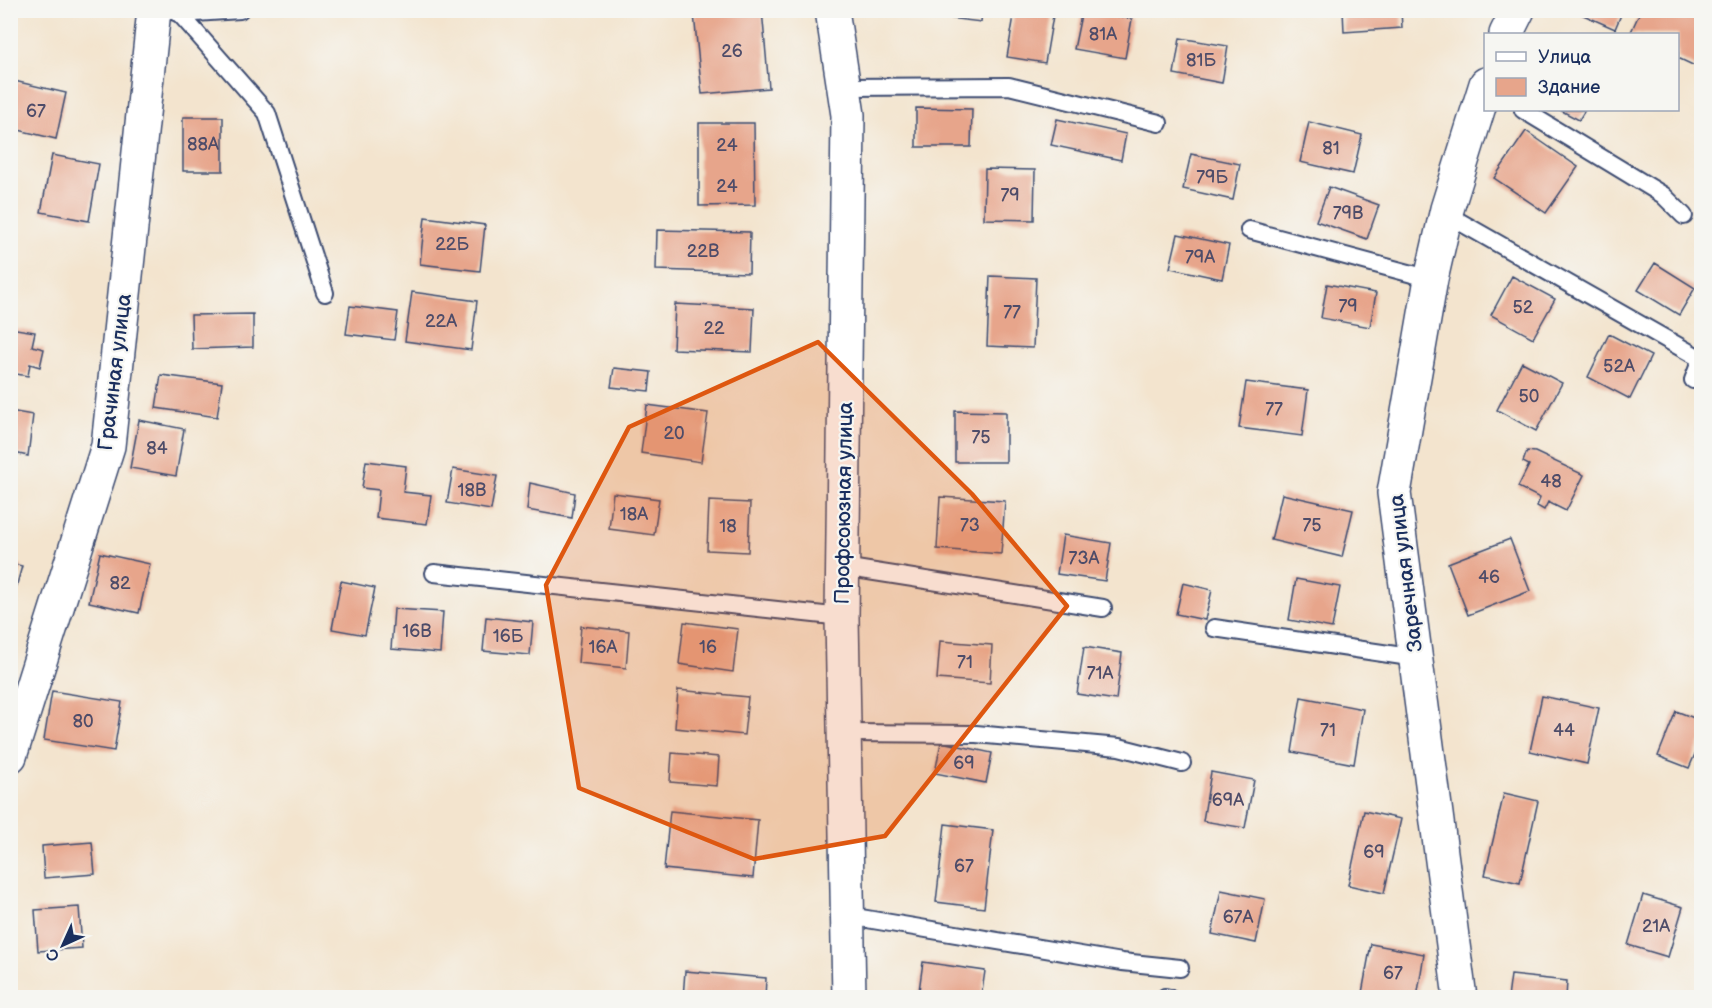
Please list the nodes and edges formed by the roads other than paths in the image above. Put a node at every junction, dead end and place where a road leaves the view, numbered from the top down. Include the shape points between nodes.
1 (240, 10) edge
2 (832, 10) edge
3 (1518, 10) edge
4 (168, 12) edge
5 (1506, 33) edge
6 (843, 87) junction
7 (1484, 89) edge
8 (1525, 111) edge
9 (1159, 123) dead end
10 (1446, 214) junction
11 (1684, 216) dead end
12 (1249, 230) dead end
13 (1431, 279) junction
14 (325, 293) dead end
15 (1693, 380) dead end
16 (843, 567) junction
17 (434, 573) dead end
18 (1103, 608) dead end
19 (842, 617) junction
20 (1214, 628) dead end
21 (1416, 658) junction
22 (845, 733) junction
23 (10, 756) edge
24 (1182, 763) dead end
25 (849, 916) junction
26 (1180, 968) dead end
27 (849, 998) edge
28 (1460, 998) edge

1 - 4 lane
2 - 6 street, Профсоюзная улица
3 - 5 street
4 - 14 lane via 267,112
4 - 23 street, Грачиная улица via 108,446
6 - 9 lane via 1009,86
6 - 16 street, Профсоюзная улица via 848,116
7 - 10 street, Заречная улица
8 - 11 lane via 1663,195
10 - 13 street, Заречная улица
10 - 15 lane via 1701,359
12 - 13 lane
13 - 21 street, Заречная улица via 1394,493
16 - 18 lane
16 - 19 street, Профсоюзная улица
17 - 19 lane
19 - 22 street, Профсоюзная улица
20 - 21 lane
21 - 28 street, Заречная улица
22 - 24 lane via 976,734 1119,747
22 - 25 street, Профсоюзная улица
25 - 26 lane via 1122,962
25 - 27 street, Профсоюзная улица

